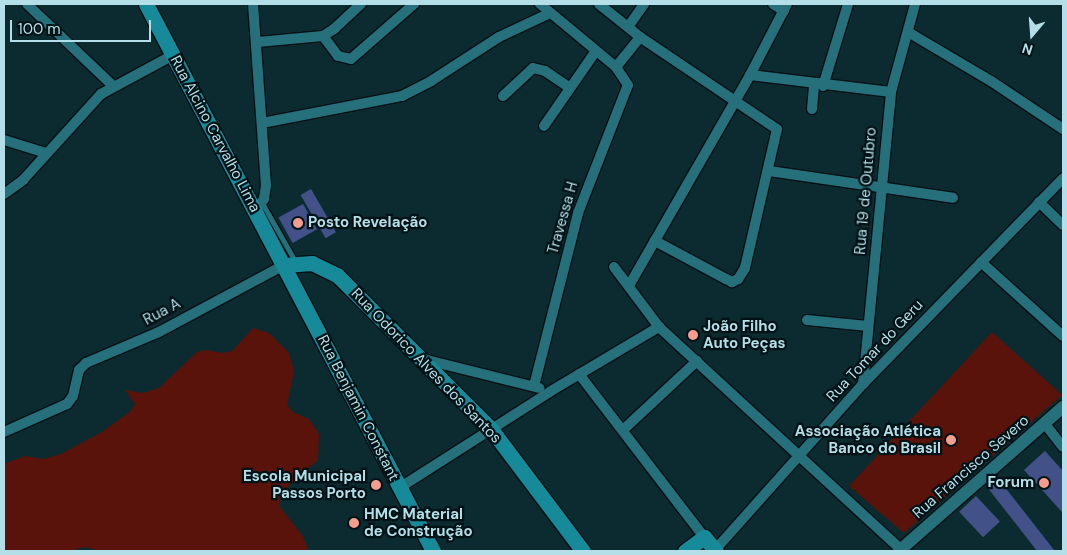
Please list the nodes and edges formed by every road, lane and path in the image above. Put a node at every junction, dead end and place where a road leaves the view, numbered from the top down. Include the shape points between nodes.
1 (27, 4) edge
2 (146, 4) edge
3 (253, 4) edge
4 (361, 4) edge
5 (414, 4) edge
6 (540, 4) edge
7 (599, 4) edge
8 (644, 4) edge
9 (772, 4) edge
10 (848, 4) edge
11 (915, 4) edge
12 (785, 7) edge
13 (550, 13) junction
14 (628, 27) junction
15 (908, 32) junction
16 (322, 36) junction
17 (640, 37) junction
18 (258, 42) junction
19 (596, 51) junction
20 (173, 55) junction
21 (616, 67) junction
22 (750, 75) junction
23 (112, 85) junction
24 (819, 85) junction
25 (570, 88) junction
26 (891, 92) junction
27 (503, 96) dead end
28 (735, 102) junction
29 (812, 109) dead end
30 (262, 123) junction
31 (544, 126) dead end
32 (1063, 128) edge
33 (4, 140) edge
34 (46, 153) junction
35 (769, 171) junction
36 (1063, 178) edge
37 (881, 187) junction
38 (4, 194) edge
39 (953, 198) dead end
40 (1039, 202) junction
41 (258, 207) junction
42 (1063, 225) edge
43 (655, 241) junction
44 (981, 262) junction
45 (290, 264) junction
46 (614, 267) dead end
47 (630, 284) junction
48 (807, 320) dead end
49 (868, 326) junction
50 (659, 327) junction
51 (1063, 336) edge
52 (423, 359) junction
53 (697, 361) junction
54 (579, 374) junction
55 (863, 384) junction
56 (534, 386) junction
57 (551, 391) junction
58 (1063, 407) edge
59 (1045, 424) junction
60 (491, 429) junction
61 (624, 430) junction
62 (4, 432) edge
63 (1063, 447) edge
64 (800, 456) junction
65 (399, 488) junction
66 (704, 537) junction
67 (715, 550) edge
68 (433, 551) edge
69 (583, 551) edge
70 (685, 551) edge
71 (901, 551) edge

1 - 23 street
2 - 20 main road, Rua Alcino Carvalho Lima
3 - 18 street
4 - 16 street
5 - 16 street via 352,59 338,56
6 - 13 street
7 - 14 street
8 - 14 street
9 - 12 street
10 - 24 street
11 - 15 street, Rua 19 de Outubro
12 - 22 street
13 - 19 street
13 - 30 street via 499,37 430,82 402,96
14 - 17 street
15 - 26 street, Rua 19 de Outubro
15 - 32 street
16 - 18 street
17 - 21 street
17 - 28 street
18 - 30 street
19 - 21 street
19 - 25 street
20 - 23 street
20 - 41 main road, Rua Alcino Carvalho Lima
21 - 56 street, Travessa H via 628,81 627,89 578,213
22 - 24 street
22 - 28 street
23 - 34 street via 90,104
24 - 26 street
24 - 29 street
25 - 27 street via 545,71 533,68
25 - 31 street
26 - 37 street, Rua 19 de Outubro
28 - 35 street via 776,127
28 - 43 street
30 - 41 street via 266,186
33 - 34 street
34 - 38 street via 16,187
35 - 37 street
35 - 43 street via 745,268 738,279 732,282
36 - 40 street, Rua Tomar do Geru
37 - 39 street
37 - 49 street, Rua 19 de Outubro
40 - 42 street
40 - 44 street, Rua Tomar do Geru
41 - 45 main road, Rua Alcino Carvalho Lima
43 - 47 street
44 - 51 street
44 - 55 street, Rua Tomar do Geru
45 - 52 main road, Rua Odorico Alves dos Santos via 312,263 329,269
45 - 62 street, Rua A via 159,332 86,363 79,370 72,398 64,405
45 - 65 main road, Rua Benjamin Constant
46 - 47 street
47 - 50 street
48 - 49 street
49 - 55 street, Rua 19 de Outubro
50 - 53 street
50 - 54 street
52 - 56 street
52 - 60 main road, Rua Odorico Alves dos Santos
53 - 61 street
53 - 64 street
54 - 57 street
54 - 61 street
55 - 64 street, Rua Tomar do Geru
56 - 57 street
57 - 60 street
58 - 59 street, Rua Francisco Severo
59 - 63 street
59 - 71 street, Rua Francisco Severo
60 - 65 street
60 - 69 main road, Rua Odorico Alves dos Santos
61 - 66 street
64 - 67 street, Rua Tomar do Geru
64 - 71 street
65 - 68 main road, Rua Benjamin Constant
66 - 67 main road
66 - 70 main road

